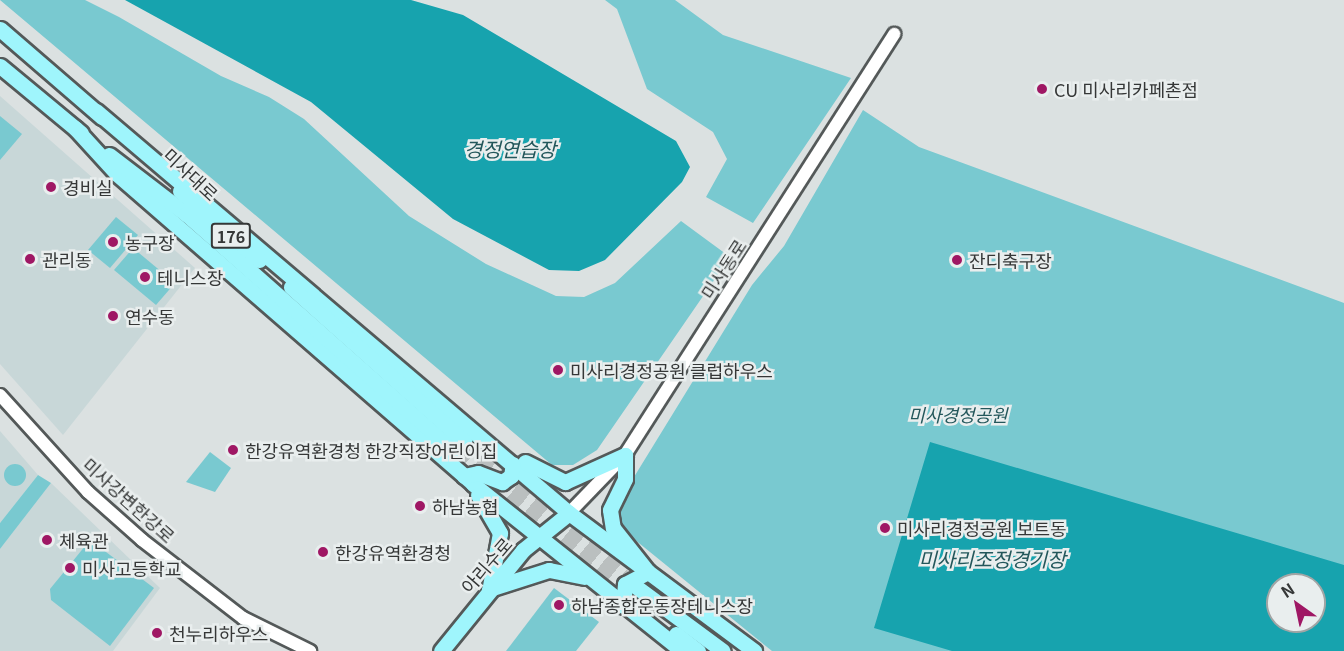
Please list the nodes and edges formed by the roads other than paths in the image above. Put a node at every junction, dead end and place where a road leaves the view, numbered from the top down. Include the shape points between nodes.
1 (0, 29) edge
2 (894, 34) dead end
3 (0, 66) edge
4 (96, 111) junction
5 (75, 128) junction
6 (0, 395) edge
7 (498, 449) junction
8 (625, 455) junction
9 (513, 464) junction
10 (469, 480) junction
11 (569, 513) junction
12 (538, 537) junction
13 (648, 572) junction
14 (586, 578) junction
15 (489, 589) junction
16 (629, 597) junction
17 (310, 651) edge
18 (441, 651) edge
19 (682, 651) edge
20 (698, 651) edge
21 (723, 651) edge
22 (754, 651) edge

1 - 4 main road, 미사대로 / 176
2 - 8 street, 미사동로
3 - 5 main road, 미사대로 / 176
4 - 5 main road, 미사대로 / 176 via 459,446 186,214
4 - 7 main road
5 - 10 main road via 117,174
6 - 17 street, 미사강변한강로 via 88,492 142,540 243,618
7 - 8 main road via 565,482
7 - 9 main road
8 - 11 street, 미사동로
8 - 13 main road via 625,478 610,510 614,528
9 - 10 main road via 511,476 502,482 478,473
9 - 11 main road
10 - 12 main road
10 - 15 main road via 500,533
11 - 12 main road, 아리수로
11 - 13 main road
12 - 14 main road
12 - 15 main road, 아리수로
13 - 16 main road via 625,584
13 - 22 main road
14 - 15 main road via 549,570
14 - 16 main road
15 - 18 main road, 아리수로
16 - 19 main road
16 - 20 main road
16 - 21 main road

